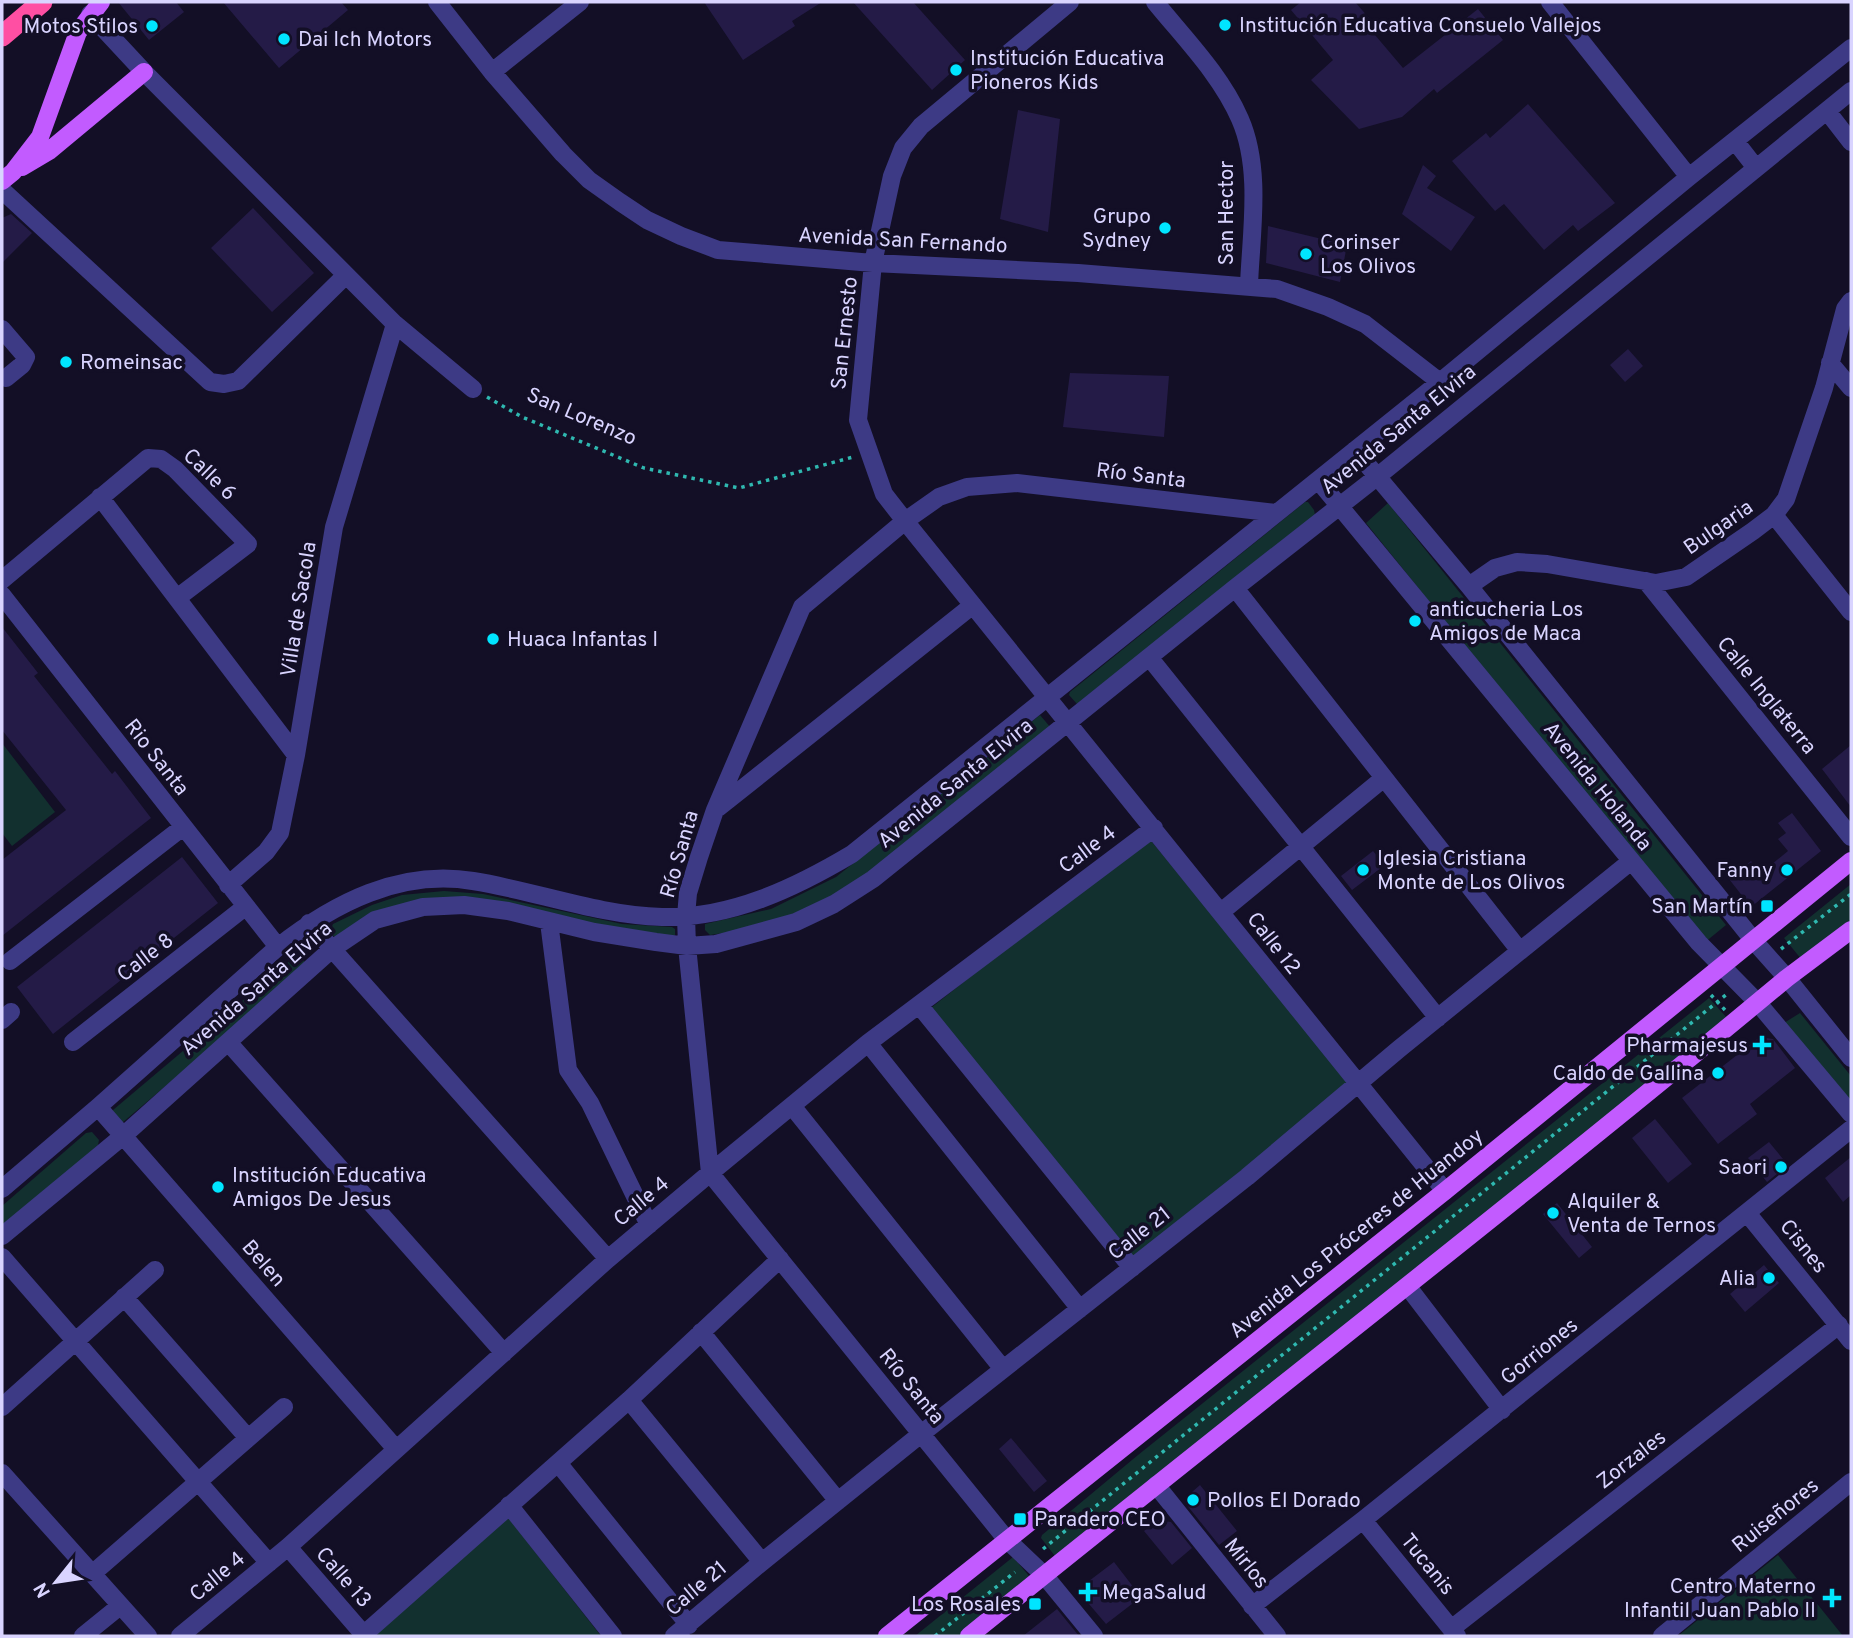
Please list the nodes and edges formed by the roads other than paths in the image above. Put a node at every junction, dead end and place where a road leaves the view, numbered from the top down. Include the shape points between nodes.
1 (43, 2) edge
2 (437, 2) edge
3 (580, 2) edge
4 (1070, 2) edge
5 (1155, 2) edge
6 (1550, 2) edge
7 (95, 8) edge
8 (2, 36) edge
9 (1851, 48) edge
10 (144, 72) junction
11 (492, 72) junction
12 (1851, 91) edge
13 (1827, 111) junction
14 (1735, 141) junction
15 (1851, 142) edge
16 (1756, 168) junction
17 (7, 177) edge
18 (1689, 177) junction
19 (2, 190) edge
20 (873, 263) junction
21 (346, 275) junction
22 (1249, 285) junction
23 (1851, 301) edge
24 (395, 324) junction
25 (2, 329) edge
26 (1830, 363) junction
27 (6, 378) dead end
28 (1440, 382) junction
29 (1851, 388) edge
30 (473, 389) road end
31 (1355, 450) junction
32 (1378, 477) junction
33 (1318, 480) junction
34 (100, 497) junction
35 (1339, 506) junction
36 (1276, 513) junction
37 (1774, 515) junction
38 (905, 521) junction
39 (2, 580) edge
40 (1646, 581) junction
41 (1469, 586) junction
42 (1235, 588) junction
43 (2, 595) edge
44 (177, 598) junction
45 (974, 605) junction
46 (1851, 612) edge
47 (1149, 657) junction
48 (1047, 696) junction
49 (1068, 722) junction
50 (296, 755) junction
51 (1384, 778) junction
52 (715, 810) junction
53 (183, 827) junction
54 (1154, 828) junction
55 (1851, 837) edge
56 (1301, 847) junction
57 (1851, 861) edge
58 (1630, 862) junction
59 (228, 885) junction
60 (245, 906) junction
61 (1221, 912) junction
62 (686, 916) junction
63 (549, 922) junction
64 (309, 923) junction
65 (1851, 930) edge
66 (1754, 942) junction
67 (687, 946) junction
68 (278, 947) junction
69 (332, 949) junction
70 (1520, 951) junction
71 (10, 961) dead end
72 (1722, 965) junction
73 (1787, 978) junction
74 (1758, 1003) junction
75 (919, 1005) junction
76 (1438, 1018) junction
77 (73, 1042) dead end
78 (228, 1042) junction
79 (868, 1043) junction
80 (1851, 1058) edge
81 (1358, 1084) junction
82 (792, 1106) junction
83 (98, 1107) junction
84 (1851, 1114) edge
85 (1851, 1129) edge
86 (123, 1136) junction
87 (710, 1173) junction
88 (2, 1189) edge
89 (1445, 1191) junction
90 (1747, 1213) junction
91 (649, 1225) junction
92 (2, 1237) edge
93 (2, 1257) edge
94 (608, 1259) junction
95 (780, 1259) junction
96 (1132, 1268) junction
97 (155, 1270) dead end
98 (1408, 1287) junction
99 (124, 1297) junction
100 (1080, 1309) junction
101 (1839, 1325) junction
102 (701, 1332) junction
103 (75, 1341) junction
104 (1851, 1341) edge
105 (504, 1353) junction
106 (1003, 1369) junction
107 (629, 1400) junction
108 (2, 1407) edge
109 (284, 1407) dead end
110 (1502, 1410) junction
111 (921, 1434) junction
112 (248, 1438) junction
113 (396, 1449) junction
114 (558, 1463) junction
115 (2, 1474) edge
116 (198, 1482) junction
117 (1851, 1482) edge
118 (1156, 1485) junction
119 (838, 1501) junction
120 (509, 1505) junction
121 (1363, 1520) junction
122 (1007, 1540) junction
123 (288, 1547) junction
124 (762, 1562) junction
125 (269, 1563) junction
126 (92, 1574) junction
127 (1044, 1575) junction
128 (120, 1606) junction
129 (1252, 1606) junction
130 (688, 1625) junction
131 (1454, 1633) edge
132 (83, 1636) edge
133 (148, 1636) edge
134 (180, 1636) edge
135 (364, 1636) edge
136 (613, 1636) edge
137 (674, 1636) edge
138 (887, 1636) edge
139 (969, 1636) edge
140 (1094, 1636) edge
141 (1277, 1636) edge
142 (1662, 1636) edge

1 - 8 highway
2 - 11 street, Avenida San Fernando
3 - 11 street
4 - 20 street, San Ernesto via 920,126 903,148 892,176
5 - 22 street, San Hector via 1216,77 1241,122 1252,172
6 - 18 street
7 - 10 street
7 - 17 main road via 78,32 40,137
9 - 14 street, Avenida Santa Elvira
10 - 17 main road via 49,151
10 - 21 street
11 - 20 street, Avenida San Fernando via 589,180 647,220 718,250
12 - 13 street, Avenida Santa Elvira
13 - 15 street
13 - 16 street, Avenida Santa Elvira
14 - 16 street
14 - 18 street, Avenida Santa Elvira
16 - 32 street, Avenida Santa Elvira
18 - 28 street, Avenida Santa Elvira
19 - 21 street via 210,382 238,381
20 - 22 street, Avenida San Fernando
20 - 38 street, San Ernesto via 858,420 884,494
21 - 24 street
22 - 28 street, Avenida San Fernando via 1286,292 1365,324
23 - 26 street, Bulgaria
24 - 30 street
24 - 50 street, Villa de Sacola via 334,527
25 - 27 street via 26,357
26 - 29 street
26 - 37 street, Bulgaria via 1786,499
28 - 31 street, Avenida Santa Elvira
31 - 32 street, Avenida Holanda
31 - 33 street, Avenida Santa Elvira
32 - 35 street, Avenida Santa Elvira
32 - 41 street, Avenida Holanda
33 - 35 street, Avenida Holanda
33 - 36 street, Avenida Santa Elvira
34 - 39 street, Calle 6
34 - 44 street
34 - 44 street, Calle 6 via 148,458 162,459 248,544
35 - 42 street, Avenida Santa Elvira
35 - 58 street, Avenida Holanda
36 - 38 street, Río Santa via 1017,483 967,487 939,497
36 - 48 street, Avenida Santa Elvira
37 - 40 street, Bulgaria via 1686,577
37 - 46 street
38 - 45 street
38 - 52 street, Río Santa via 802,607
40 - 41 street, Bulgaria via 1517,562 1495,568
40 - 55 street, Calle Inglaterra
41 - 66 street, Avenida Holanda
42 - 47 street, Avenida Santa Elvira
42 - 51 street
43 - 53 street, Rio Santa
44 - 50 street
45 - 48 street
45 - 52 street
47 - 49 street, Avenida Santa Elvira
47 - 56 street
48 - 49 street
48 - 62 street, Avenida Santa Elvira via 852,854 816,876 745,904
49 - 54 street, Calle 12
49 - 67 street, Avenida Santa Elvira via 873,879 834,904 742,939
50 - 59 street, Villa de Sacola via 280,833 266,852
51 - 56 street
51 - 70 street
52 - 62 street, Río Santa via 688,893
53 - 59 street, Rio Santa
53 - 71 street
54 - 61 street, Calle 12
54 - 75 street, Calle 4
56 - 61 street
56 - 76 street
57 - 66 main road, Avenida Los Próceres de Huandoy
58 - 70 street, Calle 21
58 - 72 street, Avenida Holanda
59 - 60 street, Rio Santa
60 - 68 street, Rio Santa
60 - 77 street, Calle 8
61 - 81 street, Calle 12
62 - 64 street, Avenida Santa Elvira via 598,909 441,878 367,892
62 - 67 street, Río Santa
63 - 67 street, Avenida Santa Elvira
63 - 69 street, Avenida Santa Elvira via 464,905 423,907 375,920
63 - 91 street via 568,1070 590,1104
64 - 68 street, Avenida Santa Elvira
64 - 69 street
65 - 73 main road
66 - 72 main road, Avenida Los Próceres de Huandoy
66 - 73 street, Avenida Holanda
67 - 87 street, Río Santa
68 - 83 street, Avenida Santa Elvira
69 - 78 street, Avenida Santa Elvira
69 - 94 street
70 - 76 street, Calle 21
72 - 74 street, Avenida Holanda
72 - 89 main road, Avenida Los Próceres de Huandoy
73 - 74 main road
73 - 80 street, Avenida Holanda
74 - 84 street, Avenida Holanda
74 - 98 main road
75 - 79 street, Calle 4
75 - 96 street
76 - 81 street, Calle 21
78 - 86 street, Avenida Santa Elvira
78 - 105 street
79 - 82 street, Calle 4
79 - 100 street
81 - 89 street, Calle 12
81 - 96 street, Calle 21
82 - 87 street, Calle 4
82 - 106 street
83 - 86 street, Belen
83 - 88 street, Avenida Santa Elvira
85 - 90 street, Gorriones
86 - 92 street, Avenida Santa Elvira
86 - 113 street, Belen
87 - 91 street, Calle 4
87 - 95 street, Río Santa
89 - 122 main road, Avenida Los Próceres de Huandoy
90 - 101 street, Cisnes
90 - 110 street, Gorriones
91 - 94 street, Calle 4
93 - 103 street
94 - 105 street, Calle 4
95 - 102 street
95 - 111 street, Río Santa
96 - 100 street, Calle 21
97 - 99 street
98 - 110 street
98 - 118 main road
99 - 103 street
99 - 112 street
100 - 106 street, Calle 21
101 - 104 street, Cisnes
101 - 131 street, Zorzales
102 - 107 street
102 - 119 street
103 - 108 street
103 - 116 street
105 - 113 street, Calle 4
106 - 111 street, Calle 21
107 - 114 street
107 - 124 street
109 - 112 street
110 - 121 street, Gorriones
111 - 119 street, Calle 21
111 - 122 street, Río Santa
112 - 116 street
113 - 123 street, Calle 4
114 - 120 street
114 - 130 street
115 - 126 street
116 - 125 street
116 - 126 street
117 - 142 street, Ruiseñores
118 - 127 main road
118 - 129 street, Mirlos
119 - 124 street, Calle 21
120 - 135 street
120 - 136 street
121 - 129 street, Gorriones
121 - 131 street, Tucanis
122 - 127 street, Río Santa
122 - 138 main road, Avenida Los Próceres de Huandoy
123 - 125 street, Calle 4
123 - 135 street, Calle 13
124 - 130 street, Calle 21
125 - 134 street, Calle 4
126 - 128 street
127 - 139 main road
127 - 140 street, Río Santa
128 - 132 street
128 - 133 street
129 - 141 street, Mirlos
130 - 137 street, Calle 21

